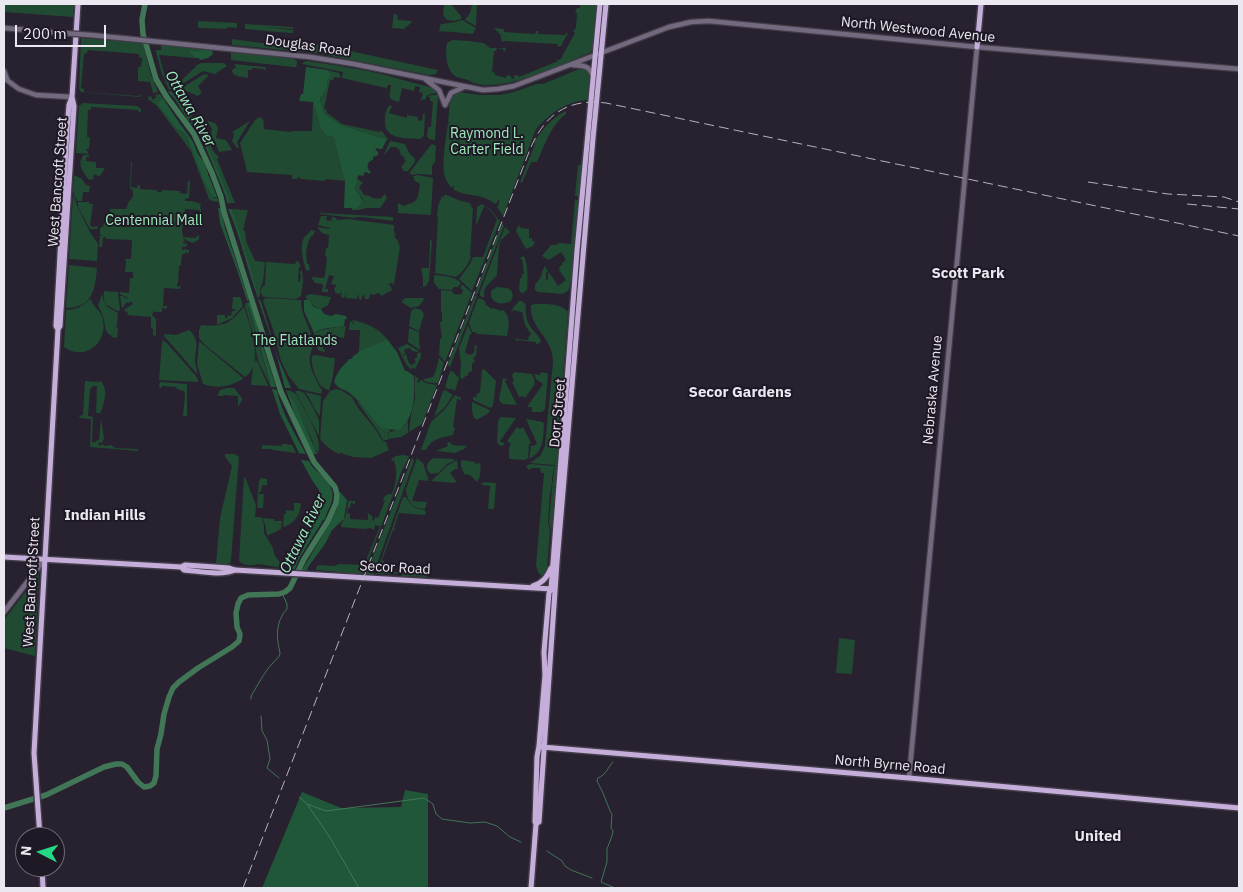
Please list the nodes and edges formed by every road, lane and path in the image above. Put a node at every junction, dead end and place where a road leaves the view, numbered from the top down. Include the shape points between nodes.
1 (78, 4) edge
2 (603, 4) edge
3 (981, 4) edge
4 (4, 28) edge
5 (977, 47) junction
6 (598, 55) junction
7 (572, 65) junction
8 (1239, 69) edge
9 (4, 71) edge
10 (593, 76) junction
11 (5, 78) edge
12 (425, 79) junction
13 (464, 87) junction
14 (72, 97) junction
15 (583, 184) junction
16 (586, 217) junction
17 (58, 329) junction
18 (566, 389) junction
19 (569, 419) junction
20 (559, 504) junction
21 (4, 556) edge
22 (25, 558) junction
23 (45, 559) junction
24 (552, 566) junction
25 (33, 574) junction
26 (530, 588) junction
27 (553, 589) junction
28 (4, 612) edge
29 (542, 747) junction
30 (909, 778) junction
31 (1239, 808) edge
32 (39, 827) edge
33 (531, 888) edge

1 - 14 main road, West Bancroft Street
2 - 6 main road, Dorr Street
2 - 6 main road, Dorr Street via 604,26
3 - 5 main road, Nebraska Avenue
4 - 12 street, Douglas Road, bridge via 134,38 324,59
5 - 6 street, North Westwood Avenue via 709,21 669,27
5 - 8 street, North Westwood Avenue
5 - 30 street, Nebraska Avenue
6 - 7 street, Douglas Road
6 - 10 main road, Dorr Street
6 - 16 main road, Dorr Street
7 - 10 street via 588,67
7 - 13 street, Douglas Road via 508,88 483,90
9 - 11 street
10 - 15 main road, Dorr Street
11 - 14 street via 36,95
12 - 13 street, Douglas Road
12 - 13 street via 439,90 445,105 451,93
14 - 17 main road, West Bancroft Street via 74,106
14 - 17 main road, West Bancroft Street via 65,170
15 - 16 main road via 586,185
15 - 18 main road, Dorr Street
16 - 19 main road, Dorr Street
17 - 23 main road, West Bancroft Street
18 - 19 main road via 566,418
18 - 20 main road, Dorr Street
19 - 20 main road, Dorr Street
20 - 24 main road, Dorr Street
20 - 27 main road, Dorr Street
21 - 22 main road, Secor Road
22 - 23 main road, Secor Road
22 - 25 street via 33,566
23 - 25 street
23 - 26 main road, Secor Road
23 - 32 main road, West Bancroft Street via 34,753
24 - 26 main road via 544,580
24 - 27 main road, Dorr Street
25 - 28 street
26 - 27 main road, Secor Road
27 - 29 main road, Dorr Street via 549,593 544,652
29 - 30 main road, North Byrne Road
29 - 33 main road, Dorr Street
30 - 31 main road, North Byrne Road

